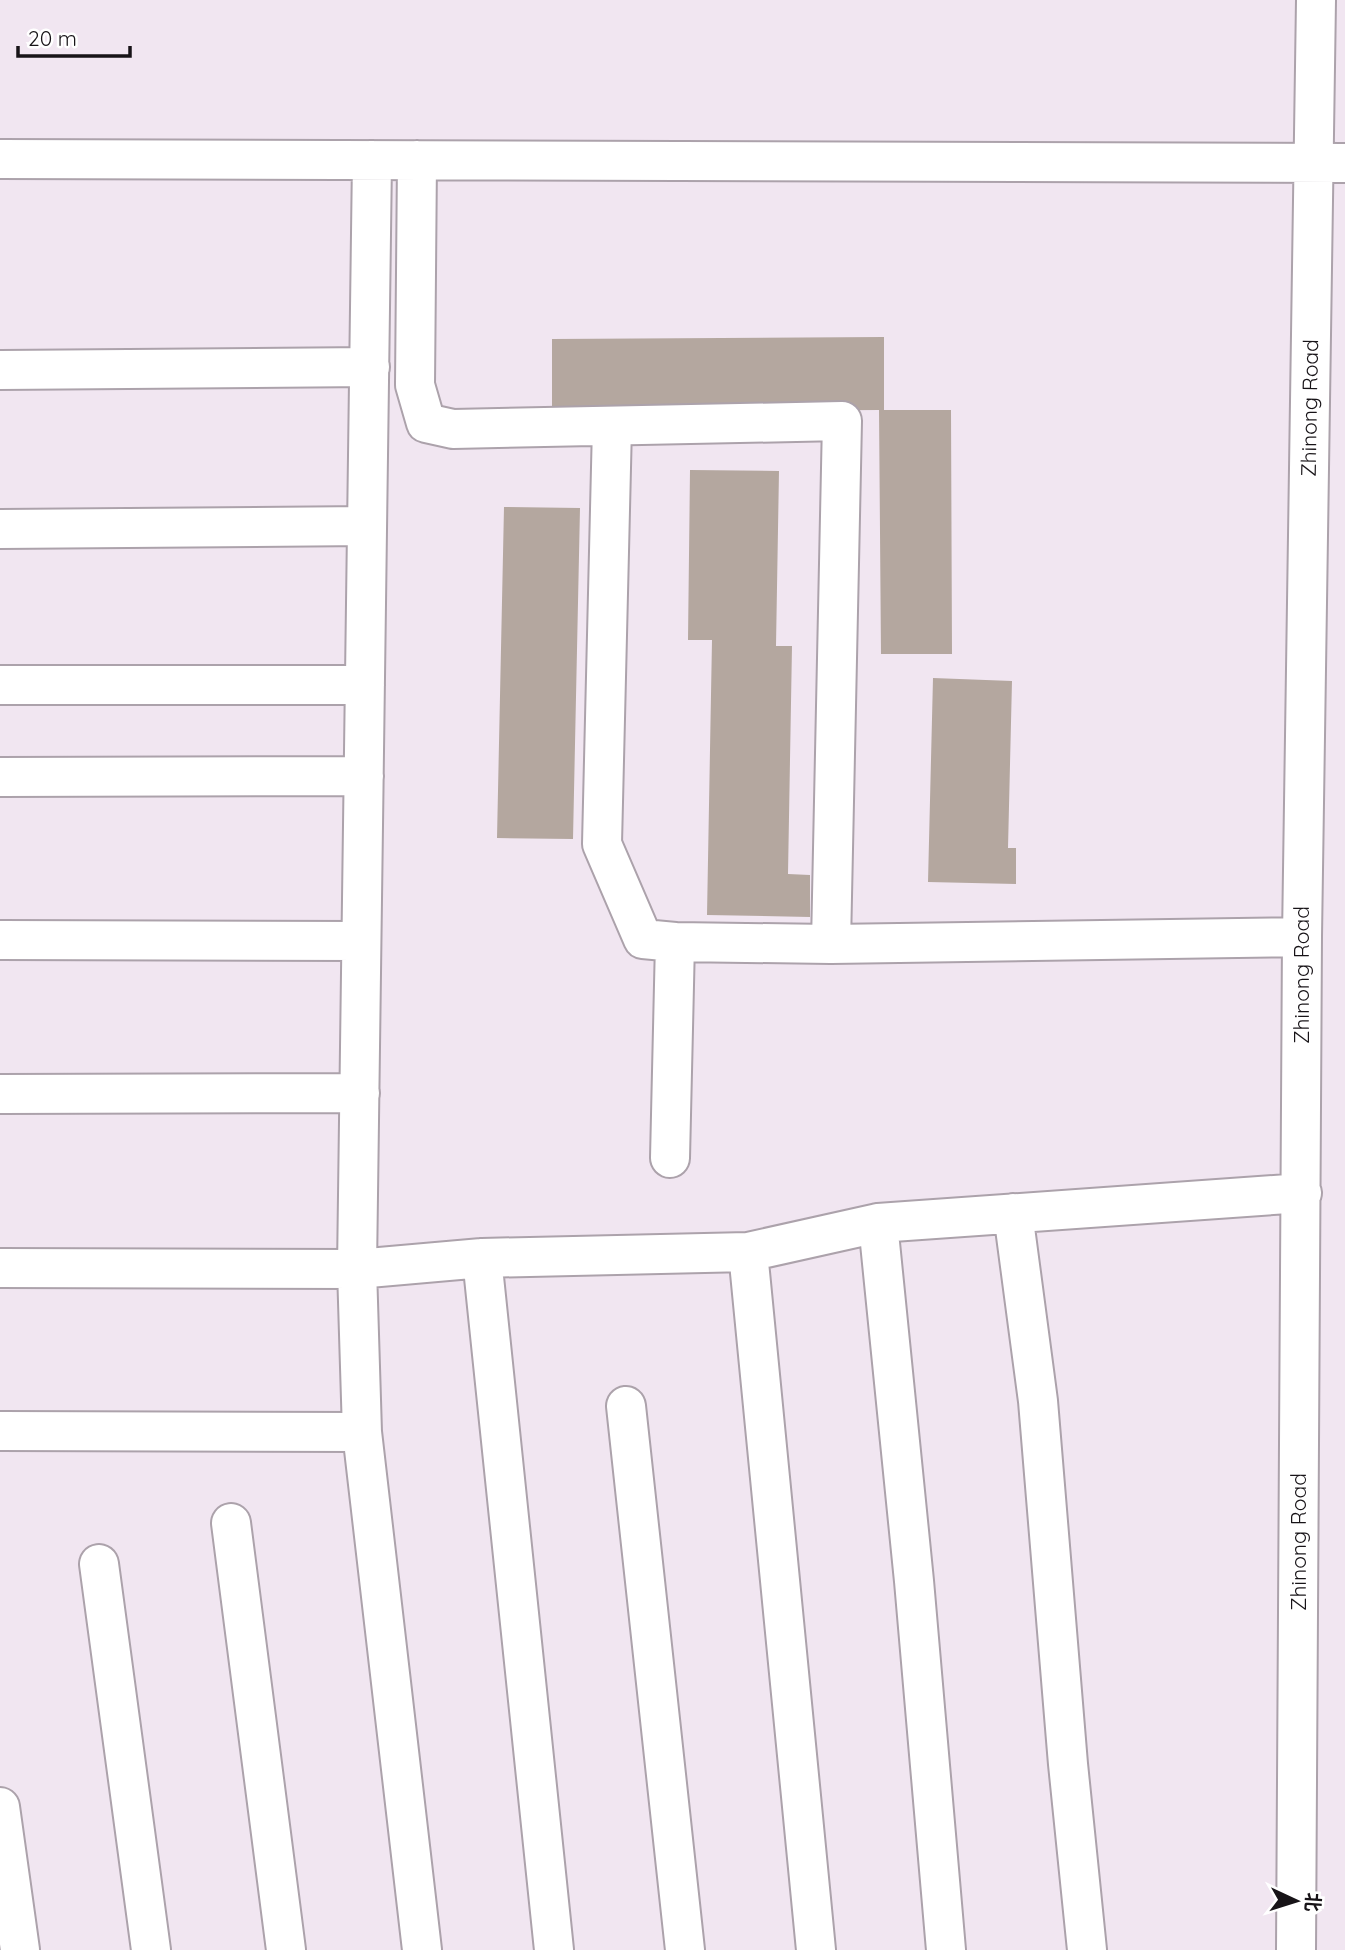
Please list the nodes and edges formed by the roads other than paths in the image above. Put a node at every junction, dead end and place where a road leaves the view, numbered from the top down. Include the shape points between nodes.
1 (1316, 0) edge
2 (0, 159) edge
3 (372, 160) junction
4 (417, 160) junction
5 (1329, 162) edge
6 (370, 367) junction
7 (0, 370) edge
8 (612, 426) junction
9 (367, 526) junction
10 (0, 528) edge
11 (0, 685) edge
12 (365, 685) junction
13 (364, 776) junction
14 (0, 777) edge
15 (1302, 937) junction
16 (0, 940) edge
17 (361, 941) junction
18 (675, 942) junction
19 (831, 944) junction
20 (359, 1093) junction
21 (0, 1094) edge
22 (670, 1158) dead end
23 (1302, 1193) junction
24 (1013, 1213) junction
25 (878, 1223) junction
26 (748, 1252) junction
27 (482, 1258) junction
28 (0, 1268) edge
29 (357, 1269) junction
30 (626, 1406) dead end
31 (0, 1431) edge
32 (362, 1432) junction
33 (231, 1523) dead end
34 (99, 1564) dead end
35 (0, 1807) edge
36 (20, 1950) edge
37 (151, 1950) edge
38 (286, 1950) edge
39 (422, 1950) edge
40 (554, 1950) edge
41 (685, 1950) edge
42 (816, 1950) edge
43 (946, 1950) edge
44 (1087, 1950) edge
45 (1296, 1950) edge

1 - 5 street, Zhinong Road
2 - 3 street
3 - 4 street
3 - 6 street
4 - 5 street
4 - 8 street via 415,385 426,423 453,429
5 - 15 street, Zhinong Road
6 - 7 street
6 - 9 street
8 - 18 street via 602,844 643,939
8 - 19 street via 842,421
9 - 10 street
9 - 12 street
11 - 12 street
12 - 13 street
13 - 14 street
13 - 17 street
15 - 19 street
15 - 23 street, Zhinong Road
16 - 17 street
17 - 20 street
18 - 19 street
18 - 22 street
20 - 21 street
20 - 29 street
23 - 24 street
23 - 45 street, Zhinong Road
24 - 25 street
24 - 44 street via 1038,1401
25 - 26 street
25 - 43 street
26 - 27 street
26 - 42 street
27 - 29 street
27 - 40 street
28 - 29 street
29 - 32 street
30 - 41 street
31 - 32 street
32 - 39 street
33 - 38 street
34 - 37 street
35 - 36 street

